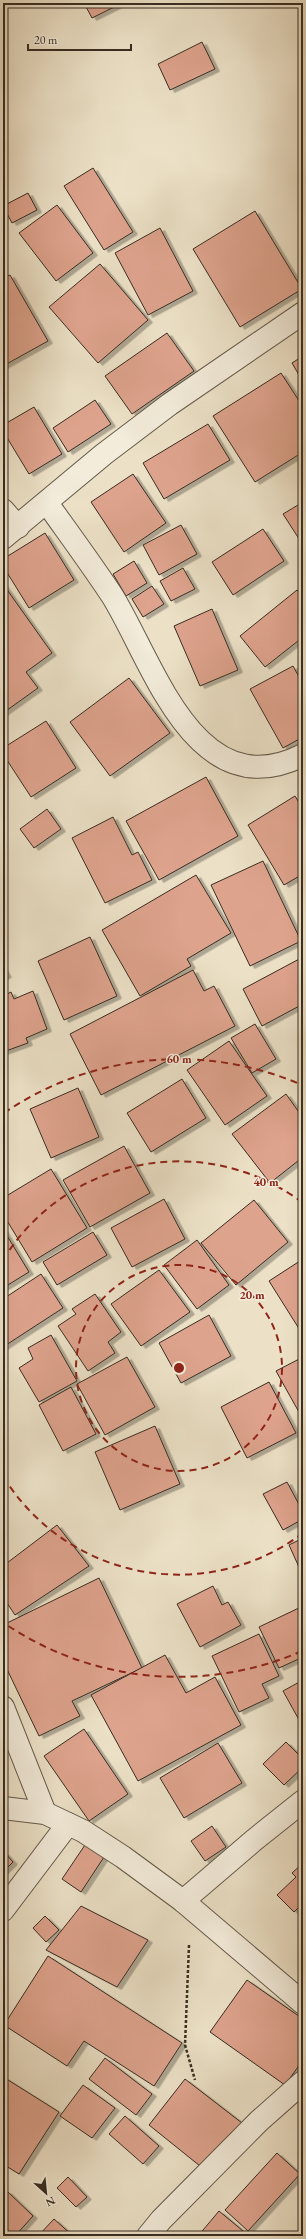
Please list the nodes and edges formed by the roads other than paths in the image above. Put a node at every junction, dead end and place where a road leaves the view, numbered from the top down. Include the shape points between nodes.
1 (303, 314) edge
2 (47, 503) junction
3 (3, 510) edge
4 (10, 533) edge
5 (303, 755) edge
6 (3, 1707) edge
7 (303, 1801) edge
8 (3, 1808) edge
9 (45, 1813) junction
10 (68, 1824) junction
11 (184, 1901) junction
12 (3, 1910) edge
13 (303, 2003) edge
14 (303, 2082) edge
15 (148, 2236) edge

1 - 2 street via 170,404 104,454
2 - 4 street
2 - 5 street via 113,598 151,671 194,735 215,754 239,766 260,767 279,764
3 - 4 street
6 - 9 street
7 - 11 street
8 - 9 street
9 - 10 street
10 - 11 street via 123,1856
10 - 12 street
11 - 13 street
14 - 15 street via 259,2121

